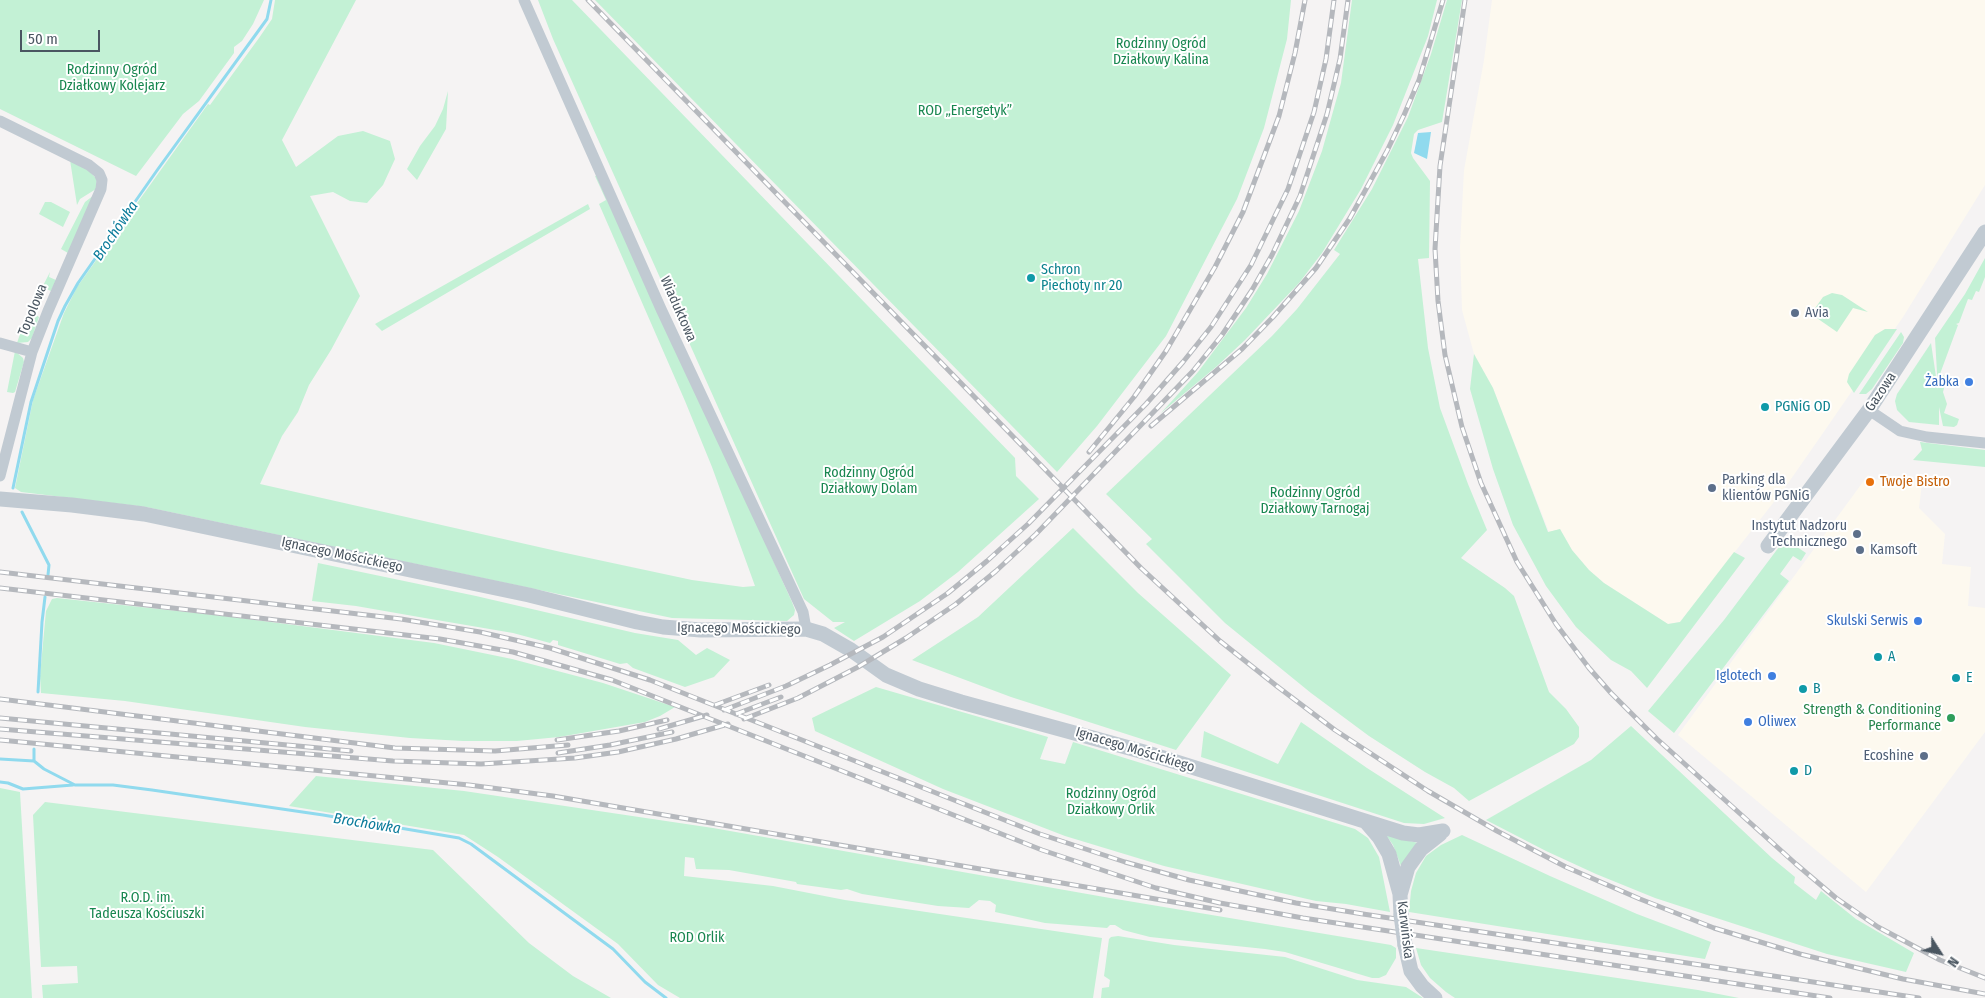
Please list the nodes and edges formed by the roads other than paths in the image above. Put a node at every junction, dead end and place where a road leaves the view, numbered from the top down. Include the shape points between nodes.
1 (524, 0) edge
2 (0, 121) edge
3 (1985, 232) edge
4 (0, 343) edge
5 (32, 352) junction
6 (1868, 410) junction
7 (1985, 443) edge
8 (0, 476) edge
9 (0, 500) edge
10 (1768, 546) dead end
11 (806, 629) junction
12 (1366, 822) junction
13 (1415, 856) joint
14 (1400, 895) junction
15 (1435, 998) edge

1 - 11 street, Wiaduktowa via 661,309 800,606
2 - 5 street, Topolowa via 89,165 101,175 102,180
3 - 6 street, Gazowa
4 - 5 street
5 - 8 street, Topolowa
6 - 7 street via 1900,431
6 - 10 street, Gazowa
9 - 11 street, Ignacego Mościckiego via 154,516 529,595 663,627
11 - 12 street, Ignacego Mościckiego via 851,650 886,675 919,689 1144,752
12 - 13 street, Ignacego Mościckiego via 1412,835 1443,831
12 - 14 street via 1386,846
13 - 14 street, Karwińska via 1408,867
14 - 15 street, Karwińska, bridge via 1411,971

